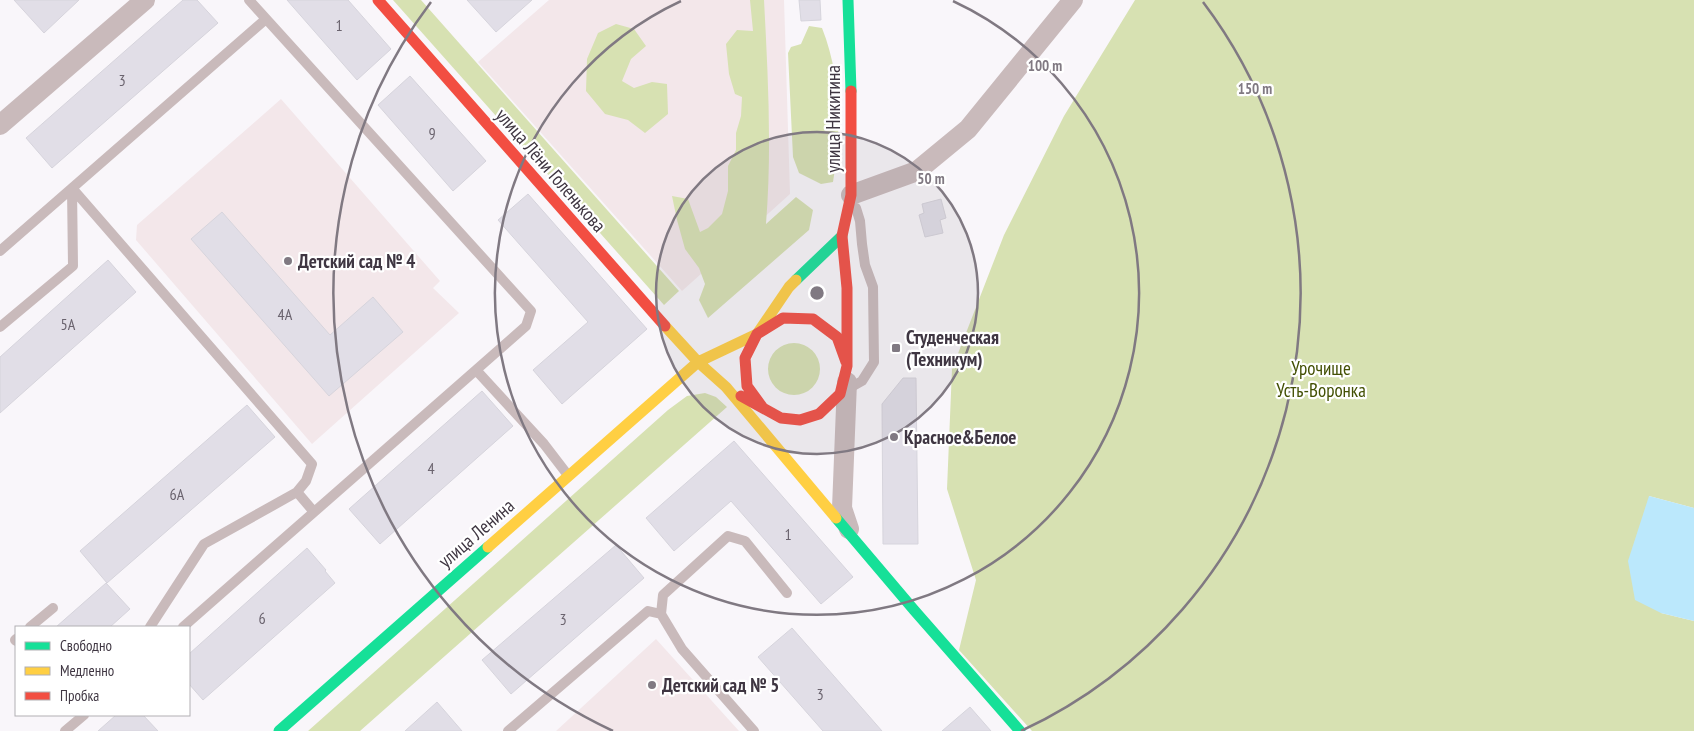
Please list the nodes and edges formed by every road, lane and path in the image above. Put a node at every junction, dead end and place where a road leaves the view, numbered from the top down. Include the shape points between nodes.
1 (145, 0) edge
2 (250, 0) edge
3 (378, 0) edge
4 (848, 0) edge
5 (1073, 0) edge
6 (266, 19) junction
7 (0, 125) edge
8 (72, 188) junction
9 (851, 195) junction
10 (842, 236) junction
11 (0, 250) edge
12 (0, 326) edge
13 (757, 334) junction
14 (698, 362) junction
15 (847, 366) junction
16 (476, 370) junction
17 (710, 385) dead end
18 (685, 387) dead end
19 (726, 387) junction
20 (847, 389) junction
21 (658, 396) junction
22 (763, 408) junction
23 (819, 414) junction
24 (568, 475) junction
25 (297, 492) junction
26 (314, 512) junction
27 (851, 536) junction
28 (787, 593) dead end
29 (53, 608) dead end
30 (661, 614) junction
31 (31, 626) edge
32 (151, 626) edge
33 (184, 626) edge
34 (81, 716) edge
35 (65, 731) edge
36 (279, 731) edge
37 (508, 731) edge
38 (754, 731) edge
39 (1020, 731) edge

1 - 7 street
2 - 6 lane
3 - 14 main road, улица Лёни Голенькова
4 - 9 main road, улица Никитина
5 - 9 street via 968,129 917,171
6 - 8 lane
6 - 16 lane via 531,311 526,326
8 - 11 lane
8 - 12 lane via 73,266
8 - 25 lane via 312,464 306,481
9 - 10 main road, улица Никитина
9 - 20 lane via 860,221 865,264 873,287 874,362 862,381
10 - 13 main road via 789,287
10 - 15 main road, улица Никитина via 847,288
13 - 14 main road, улица Ленина
13 - 15 main road via 783,318 813,320 837,337
13 - 22 main road via 745,358 746,377 747,386
14 - 19 main road, улица Лёни Голенькова
14 - 21 main road, улица Ленина
15 - 20 street
15 - 23 main road via 840,394
16 - 24 lane
16 - 26 lane
17 - 19 main road
18 - 21 main road
19 - 22 main road
19 - 27 main road
20 - 23 lane
20 - 27 street via 842,508
21 - 24 main road, улица Ленина
22 - 23 main road via 780,418 800,420
24 - 36 main road, улица Ленина
25 - 26 lane
25 - 32 lane via 204,544
26 - 33 lane
27 - 39 main road
28 - 30 lane via 745,541 728,536 663,595
29 - 31 lane
30 - 37 lane via 648,610
30 - 38 lane via 682,648
34 - 35 lane

